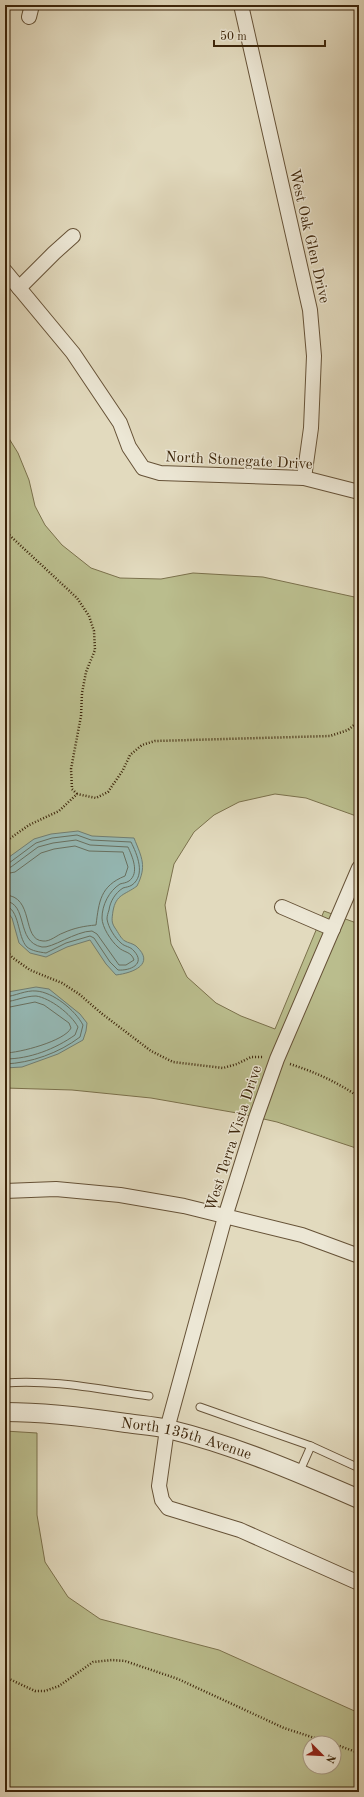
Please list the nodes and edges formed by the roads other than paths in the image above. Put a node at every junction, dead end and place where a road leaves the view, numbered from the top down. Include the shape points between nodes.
1 (241, 5) edge
2 (73, 236) dead end
3 (5, 271) edge
4 (19, 288) junction
5 (304, 478) junction
6 (359, 492) edge
7 (359, 868) edge
8 (282, 908) dead end
9 (333, 929) junction
10 (5, 1191) edge
11 (225, 1217) junction
12 (359, 1256) edge
13 (5, 1383) edge
14 (149, 1396) dead end
15 (200, 1407) dead end
16 (5, 1412) edge
17 (167, 1429) junction
18 (311, 1446) junction
19 (359, 1468) edge
20 (299, 1473) junction
21 (359, 1499) edge
22 (359, 1583) edge

1 - 5 street, West Oak Glen Drive via 310,310 314,356 311,428
2 - 4 street
3 - 4 street, North Stonegate Drive
4 - 5 street, North Stonegate Drive via 73,353 120,424 129,447 143,468 160,474
5 - 6 street, North Stonegate Drive
7 - 9 street, West Terra Vista Drive
8 - 9 street
9 - 11 street, West Terra Vista Drive via 277,1059
10 - 11 street via 56,1189 120,1195 184,1206
11 - 12 street via 302,1236
11 - 17 street, West Terra Vista Drive
13 - 14 lane via 60,1384
15 - 18 lane
16 - 17 street, North 135th Avenue via 36,1412
17 - 20 street, North 135th Avenue via 217,1443
17 - 22 street, West Terra Vista Drive via 159,1486 162,1500 168,1508 240,1530
18 - 19 lane
18 - 20 lane
20 - 21 street, North 135th Avenue

